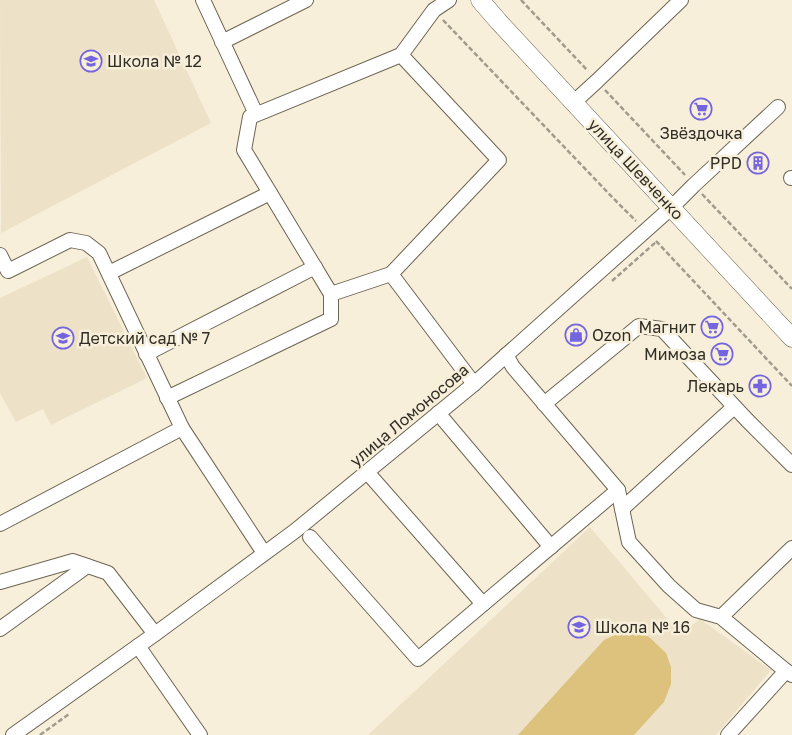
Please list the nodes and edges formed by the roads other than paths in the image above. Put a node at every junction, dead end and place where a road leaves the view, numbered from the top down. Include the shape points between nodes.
1 (203, 0) edge
2 (306, 0) edge
3 (449, 0) edge
4 (480, 0) edge
5 (681, 0) edge
6 (222, 42) junction
7 (401, 54) junction
8 (574, 102) junction
9 (778, 107) dead end
10 (256, 114) junction
11 (270, 193) junction
12 (672, 207) junction
13 (0, 255) edge
14 (315, 267) junction
15 (109, 273) junction
16 (391, 274) junction
17 (331, 294) junction
18 (792, 338) edge
19 (146, 354) junction
20 (506, 356) junction
21 (474, 384) junction
22 (167, 398) junction
23 (544, 404) junction
24 (734, 407) junction
25 (438, 413) junction
26 (182, 428) junction
27 (792, 465) edge
28 (367, 472) junction
29 (618, 490) junction
30 (622, 509) junction
31 (0, 524) edge
32 (310, 537) dead end
33 (551, 547) junction
34 (792, 548) edge
35 (264, 554) junction
36 (87, 566) junction
37 (0, 582) edge
38 (483, 604) junction
39 (721, 617) junction
40 (0, 629) edge
41 (155, 634) junction
42 (138, 646) junction
43 (789, 673) edge
44 (13, 735) edge
45 (200, 735) edge
46 (728, 735) edge

1 - 6 street
2 - 6 street
3 - 7 street via 434,10
4 - 8 main road, улица Шевченко
5 - 8 street
6 - 10 street
7 - 10 street
7 - 16 street via 499,160
8 - 12 main road, улица Шевченко
9 - 12 street, улица Ломоносова
10 - 11 street via 250,117 244,150
11 - 14 street
11 - 15 street
12 - 18 main road, улица Шевченко
12 - 20 street, улица Ломоносова
13 - 15 street via 8,271 70,240 86,243 99,253
14 - 17 street
14 - 19 street
15 - 19 street
16 - 17 street
16 - 21 street
17 - 22 street via 331,319
19 - 22 street
20 - 21 street, улица Ломоносова
20 - 23 street
21 - 25 street, улица Ломоносова
22 - 26 street
23 - 24 street via 639,326 662,329
23 - 29 street
24 - 27 street
24 - 30 street
25 - 28 street, улица Ломоносова
25 - 33 street
26 - 31 street
26 - 35 street
28 - 35 street, улица Ломоносова
28 - 38 street
29 - 30 street
29 - 33 street
30 - 39 street via 629,542 669,586 696,610
32 - 38 street via 418,660
33 - 38 street
34 - 39 street
35 - 41 street, улица Ломоносова
36 - 37 street via 73,561
36 - 40 street
36 - 41 street via 108,573
39 - 43 street
41 - 42 street, улица Ломоносова
42 - 44 street, улица Ломоносова
42 - 45 street
43 - 46 street

